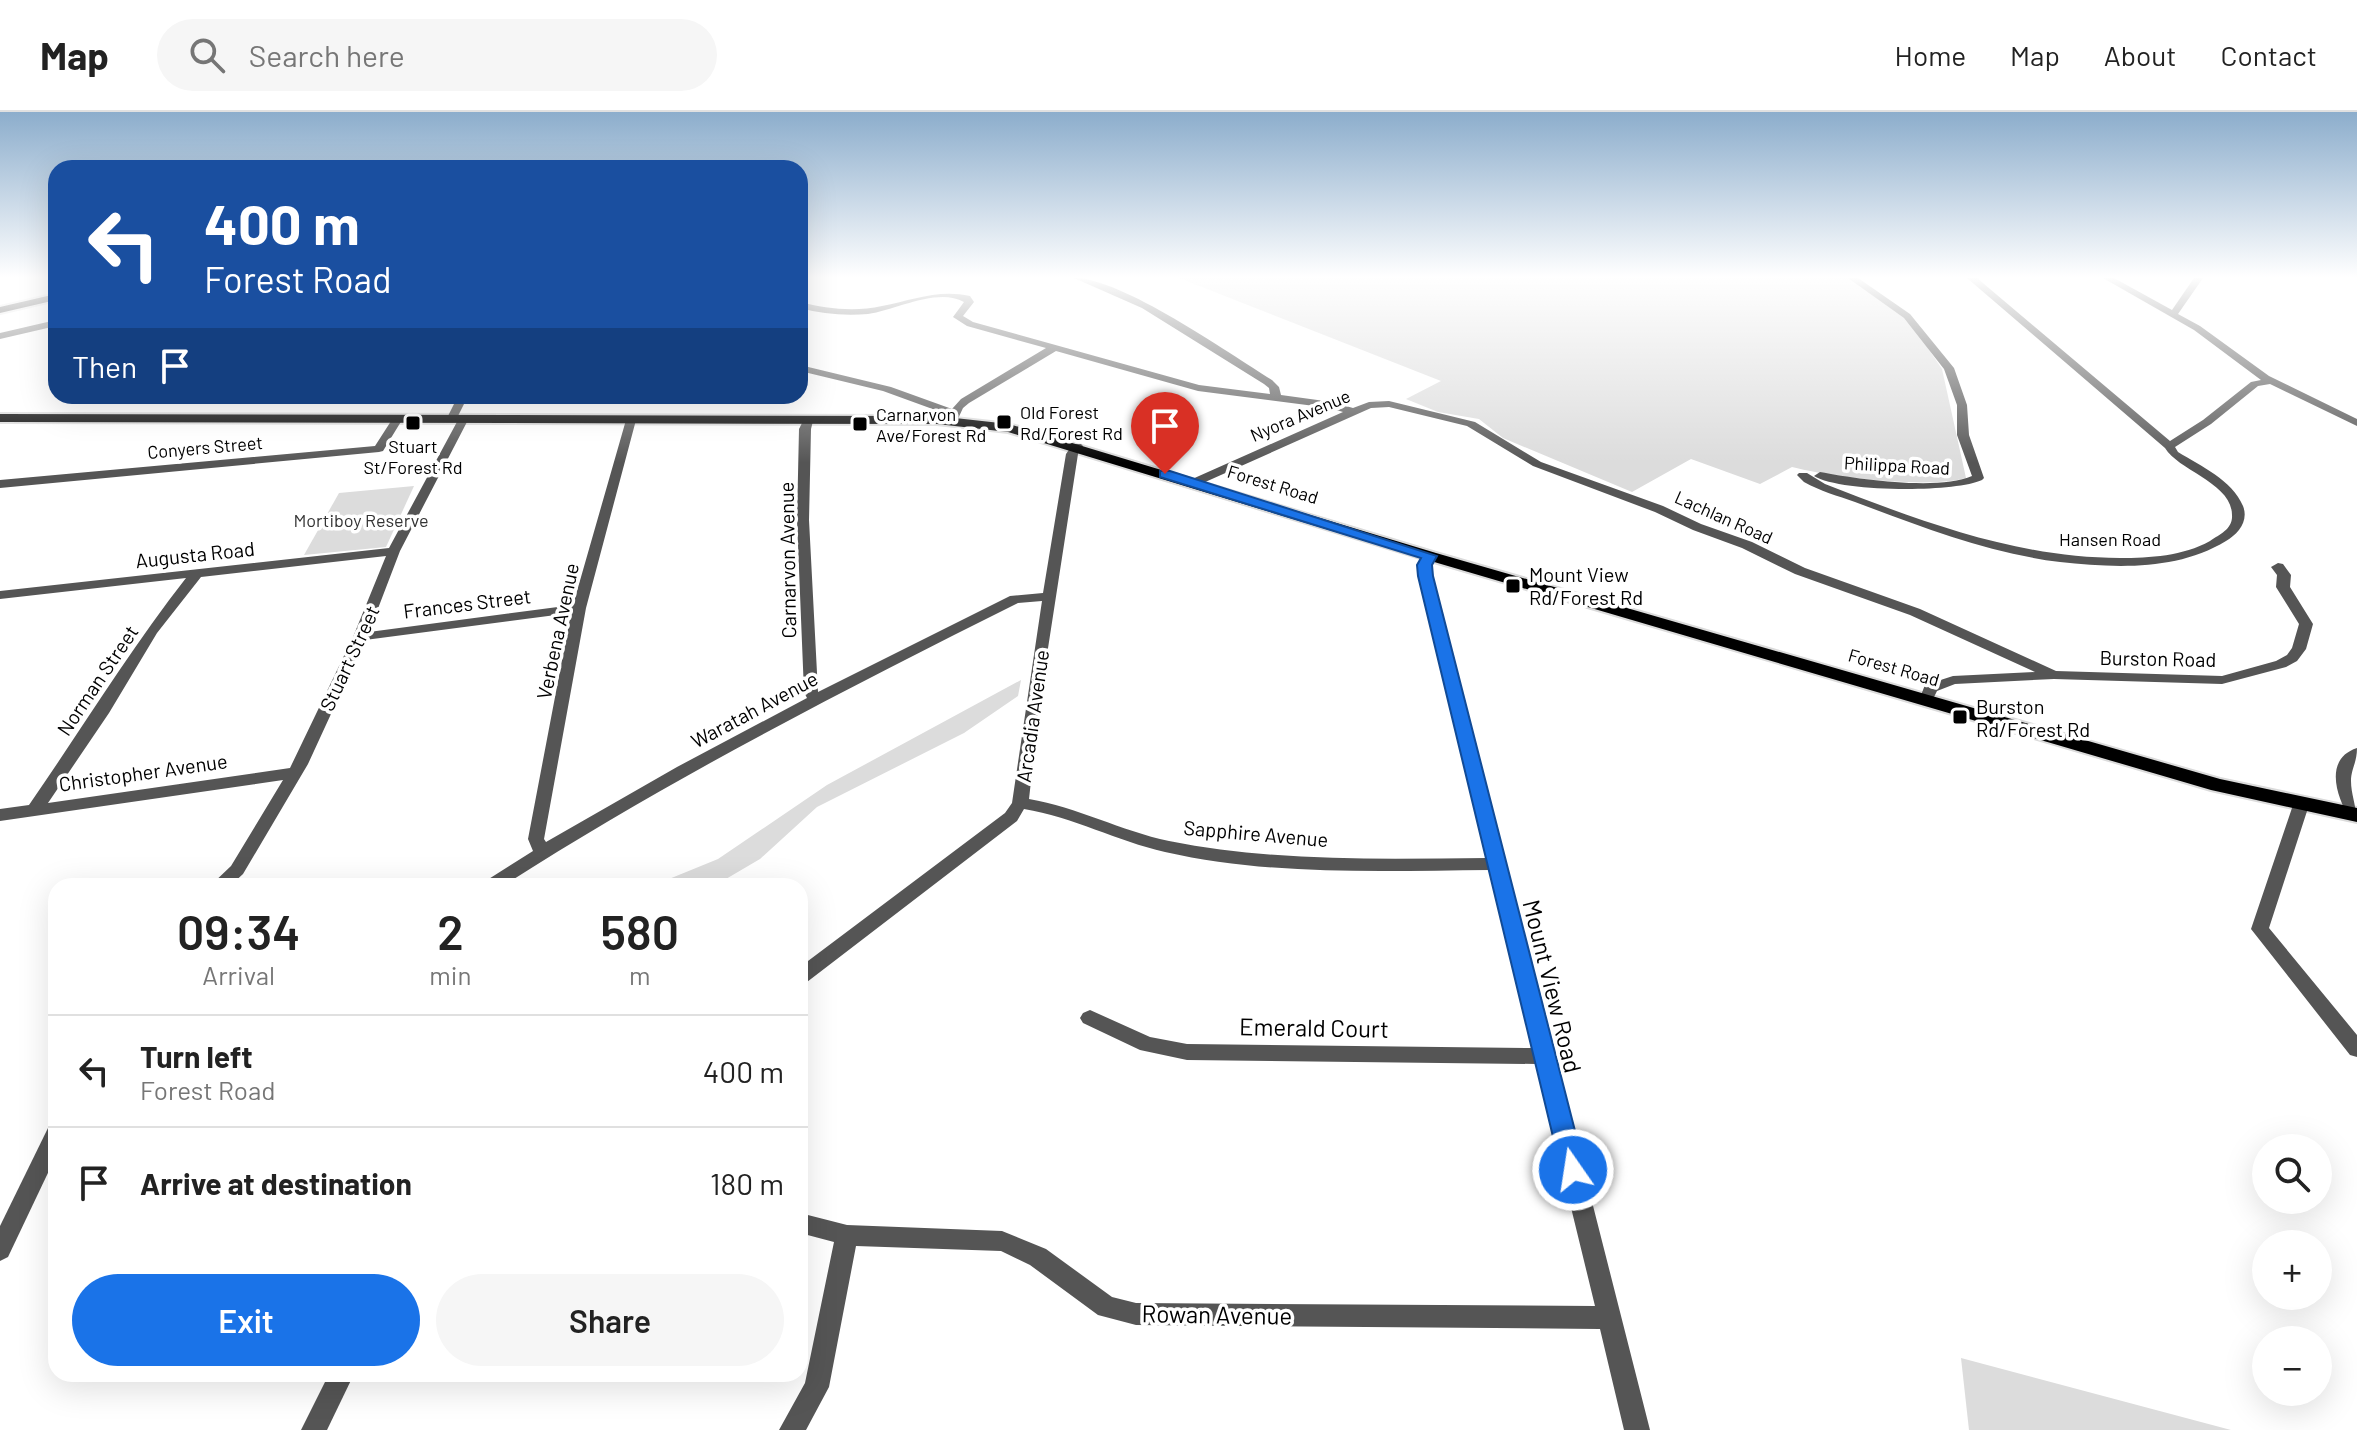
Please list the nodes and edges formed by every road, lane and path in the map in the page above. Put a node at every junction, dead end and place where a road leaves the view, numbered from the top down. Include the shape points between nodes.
1 (1024, 340) edge
2 (1199, 340) edge
3 (1926, 340) edge
4 (2043, 340) edge
5 (2214, 340) edge
6 (1054, 348) junction
7 (808, 370) edge
8 (2271, 381) junction
9 (1276, 397) junction
10 (1378, 403) joint
11 (461, 404) edge
12 (1353, 412) junction
13 (949, 415) junction
14 (0, 418) edge
15 (397, 420) junction
16 (457, 420) junction
17 (631, 420) junction
18 (808, 421) junction
19 (2357, 423) edge
20 (1077, 446) junction
21 (2169, 446) junction
22 (1803, 475) joint
23 (1194, 483) junction
24 (0, 484) edge
25 (394, 551) junction
26 (1430, 556) junction
27 (2278, 567) dead end
28 (195, 575) junction
29 (0, 595) edge
30 (1049, 597) junction
31 (579, 608) junction
32 (360, 637) junction
33 (2054, 675) junction
34 (815, 698) junction
35 (1926, 700) junction
36 (2357, 753) edge
37 (292, 773) junction
38 (1020, 803) junction
39 (2301, 805) junction
40 (35, 809) junction
41 (0, 815) edge
42 (2357, 815) edge
43 (542, 852) junction
44 (1496, 864) junction
45 (228, 878) edge
46 (502, 878) edge
47 (808, 971) edge
48 (1090, 1018) dead end
49 (2357, 1049) edge
50 (1543, 1056) junction
51 (48, 1151) edge
52 (808, 1225) edge
53 (847, 1235) junction
54 (0, 1250) edge
55 (1609, 1318) junction
56 (338, 1382) edge
57 (314, 1430) edge
58 (792, 1430) edge
59 (1637, 1430) edge

1 - 6 street
2 - 9 street via 1268,382
3 - 22 street, Philippa Road via 1949,368 1978,478 1972,484 1951,486
4 - 21 street
5 - 8 street
6 - 9 street via 1198,388
6 - 13 street
7 - 13 street via 887,389
8 - 19 street
8 - 21 street via 2255,384
9 - 12 street
10 - 12 street, Nyora Avenue
10 - 33 street, Lachlan Road via 1471,424 1530,461 1915,612
11 - 16 street, Stuart Street
12 - 23 street, Nyora Avenue
13 - 18 main road, Forest Road
13 - 20 main road, Forest Road
14 - 15 main road, Forest Road
15 - 16 main road, Forest Road
15 - 24 street, Conyers Street via 379,449
16 - 17 main road, Forest Road
16 - 25 street, Stuart Street
17 - 18 main road, Forest Road
17 - 31 street, Verbena Avenue
18 - 34 street, Carnarvon Avenue via 803,520
20 - 23 main road, Forest Road
20 - 30 street, Arcadia Avenue
21 - 22 street, Hansen Road via 2229,495 2239,520 2211,544 2155,559 2075,559 1992,546 1922,525
23 - 26 main road, Forest Road
25 - 28 street, Augusta Road
25 - 32 street, Stuart Street
26 - 35 main road, Forest Road
26 - 44 street, Mount View Road via 1424,565 1426,576
27 - 33 street, Burston Road via 2283,587 2306,624 2296,654 2281,664 2211,681
28 - 29 street, Augusta Road
28 - 40 street, Norman Street via 151,632
30 - 34 street, Waratah Avenue via 1015,599
30 - 38 street, Arcadia Avenue
31 - 32 street, Frances Street
31 - 43 street, Verbena Avenue via 536,839
32 - 37 street, Stuart Street
33 - 35 street, Burston Road via 1953,680 1930,688
34 - 43 street, Waratah Avenue
35 - 39 main road, Forest Road
36 - 42 street, Forest Road via 2345,766 2341,784
37 - 40 street, Christopher Avenue
37 - 45 street, Stuart Street via 254,844
38 - 44 street, Sapphire Avenue via 1051,806 1110,831 1168,847 1222,854 1277,861
38 - 47 street, Arcadia Avenue via 1011,817
39 - 42 main road, Forest Road
39 - 49 street via 2260,929
40 - 41 street, Christopher Avenue
43 - 46 street, Waratah Avenue
44 - 50 street, Mount View Road
48 - 50 street, Emerald Court via 1147,1044 1187,1052
50 - 55 street, Mount View Road
51 - 54 street
52 - 53 street, Rowan Avenue
53 - 55 street, Rowan Avenue via 1002,1241 1038,1257 1106,1307 1136,1314
53 - 58 street via 817,1387
55 - 59 street, Mount View Road
56 - 57 street

